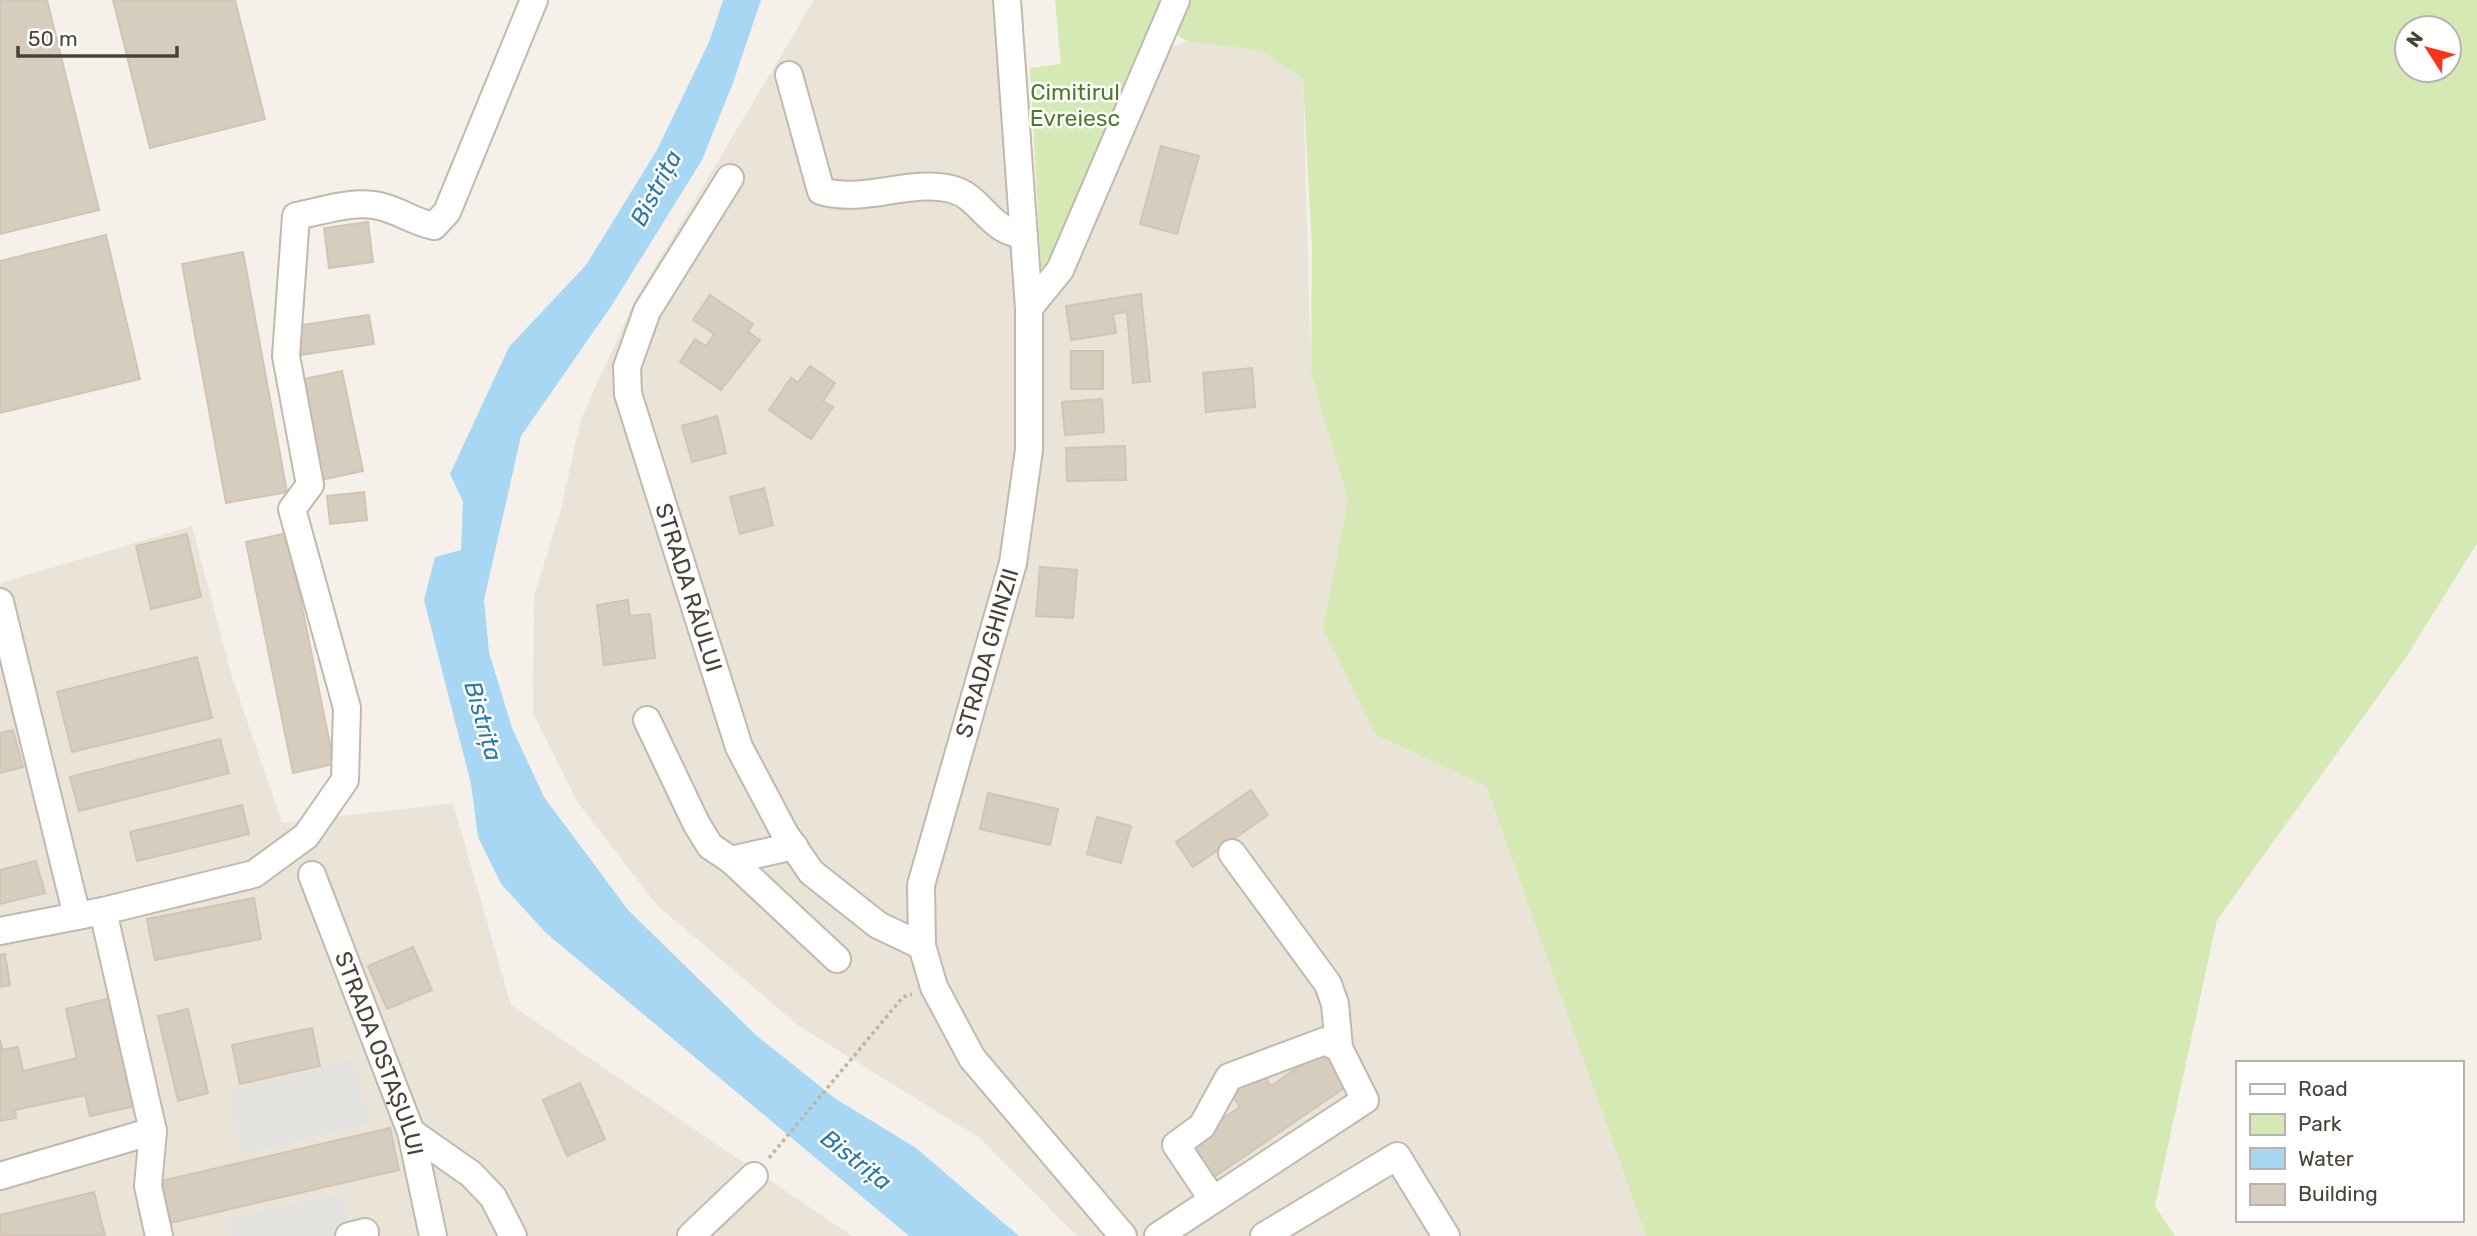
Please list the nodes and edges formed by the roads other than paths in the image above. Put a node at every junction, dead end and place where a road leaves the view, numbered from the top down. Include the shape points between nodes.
1 (534, 0) edge
2 (1007, 0) edge
3 (1176, 0) edge
4 (789, 75) dead end
5 (730, 178) dead end
6 (1024, 236) junction
7 (1029, 308) junction
8 (0, 602) edge
9 (647, 720) dead end
10 (794, 846) junction
11 (1232, 853) dead end
12 (731, 860) junction
13 (312, 876) dead end
14 (103, 911) junction
15 (77, 916) junction
16 (0, 932) edge
17 (922, 946) junction
18 (837, 959) dead end
19 (1339, 1048) junction
20 (153, 1130) junction
21 (411, 1132) junction
22 (0, 1176) edge
23 (754, 1176) road end
24 (1213, 1200) junction
25 (159, 1236) edge
26 (433, 1236) edge
27 (513, 1236) edge
28 (691, 1236) edge
29 (1123, 1236) edge
30 (1158, 1236) edge
31 (1264, 1236) edge
32 (1446, 1236) edge

1 - 14 street via 447,212 434,226 364,203 296,216 286,356 310,485 292,509 348,708 345,780 306,836 254,874
2 - 6 street, STRADA GHINZII
3 - 7 street via 1060,270
4 - 6 street via 821,191 860,197 930,187 950,189 964,193 1002,228
5 - 10 street, STRADA RÂULUI via 647,311 627,367 628,394 739,747
6 - 7 street, STRADA GHINZII
7 - 17 street, STRADA GHINZII via 1029,450 1013,563 922,886
8 - 15 street
9 - 12 street via 710,846
10 - 12 street
10 - 17 street, STRADA RÂULUI via 811,872 836,893 878,925
11 - 19 street via 1328,984 1335,1004
12 - 18 street
13 - 21 street, STRADA OSTAȘULUI
14 - 15 street
14 - 20 street
15 - 16 street
17 - 29 street, STRADA GHINZII via 934,987 972,1058
19 - 24 street via 1365,1100
19 - 24 street via 1325,1041 1229,1077 1202,1126 1176,1145
20 - 22 street
20 - 25 street via 148,1186
21 - 26 street, STRADA OSTAȘULUI
21 - 27 street via 486,1189
23 - 28 street
24 - 30 street
31 - 32 street via 1397,1156

